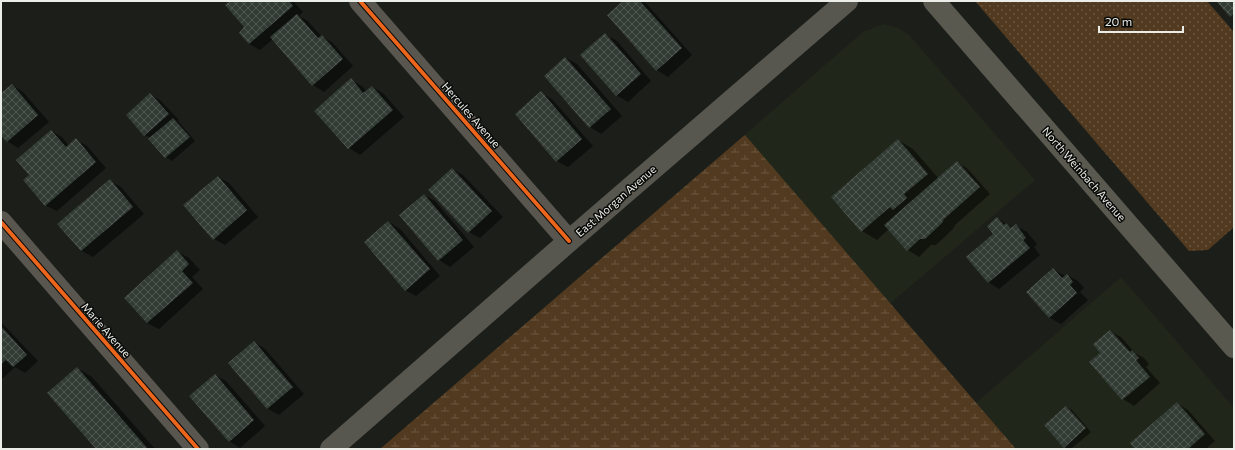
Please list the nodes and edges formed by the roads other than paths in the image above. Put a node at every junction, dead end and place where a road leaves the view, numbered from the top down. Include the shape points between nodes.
1 (360, 1) edge
2 (848, 1) edge
3 (934, 1) edge
4 (1, 222) edge
5 (569, 241) junction
6 (1234, 347) edge
7 (198, 449) edge
8 (331, 449) edge

1 - 5 street, Hercules Avenue
2 - 5 main road, East Morgan Avenue
3 - 6 main road, North Weinbach Avenue
4 - 7 street, Marie Avenue
5 - 8 main road, East Morgan Avenue

